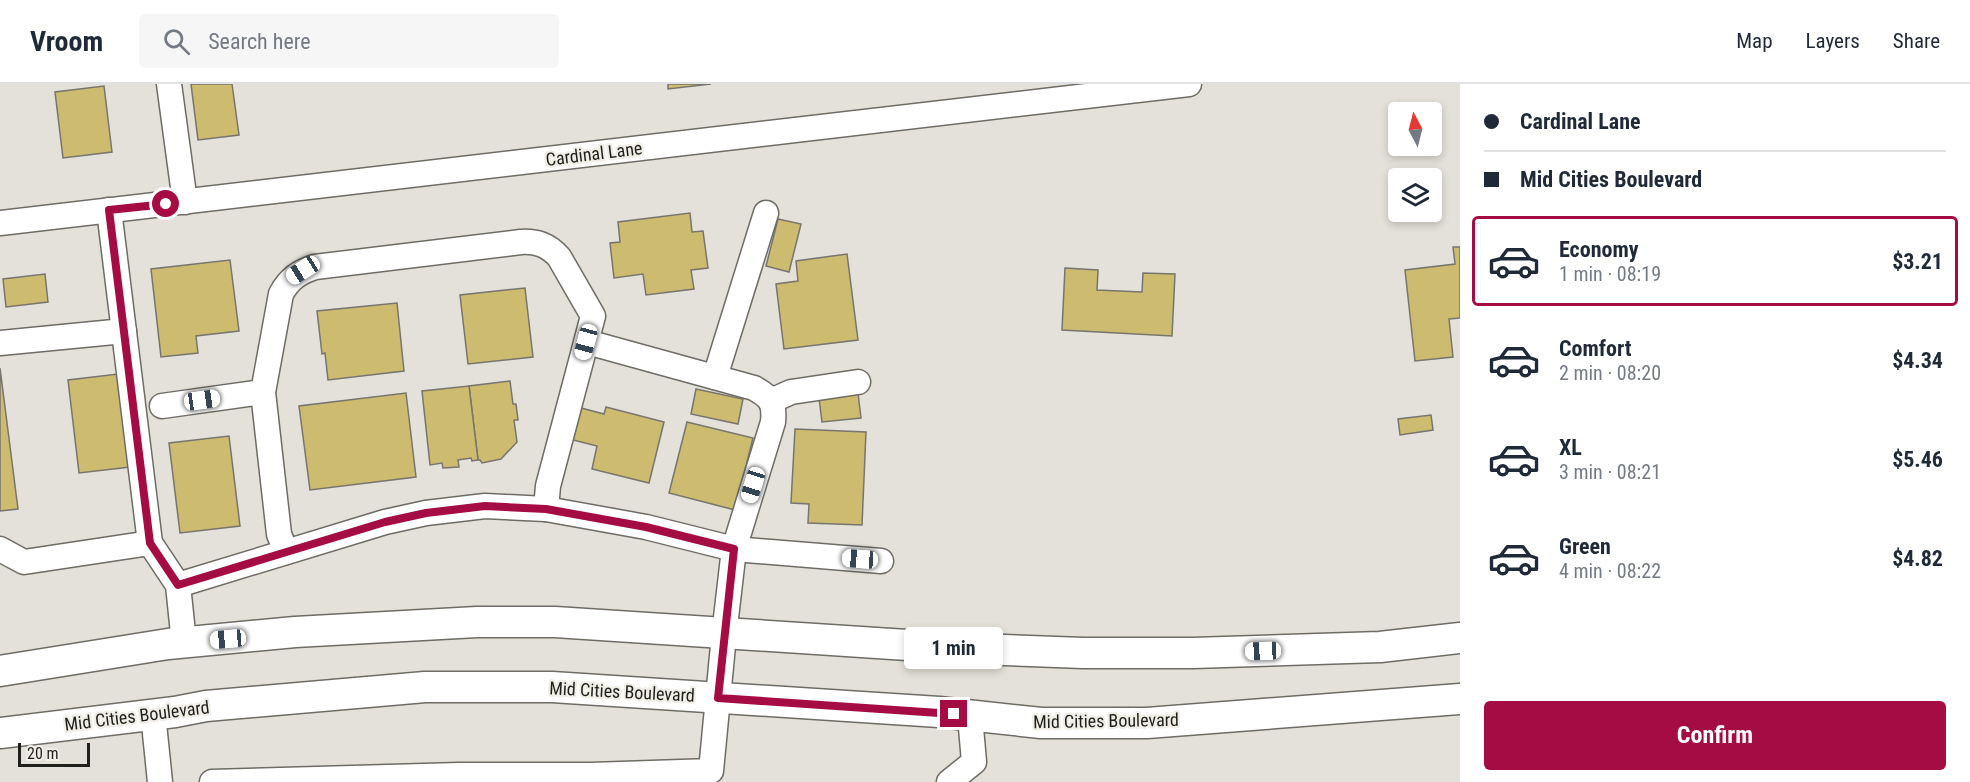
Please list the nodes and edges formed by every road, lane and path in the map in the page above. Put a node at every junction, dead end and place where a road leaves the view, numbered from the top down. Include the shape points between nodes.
1 (169, 84) edge
2 (1189, 84) edge
3 (185, 202) junction
4 (109, 210) junction
5 (766, 213) dead end
6 (0, 223) edge
7 (124, 331) junction
8 (586, 342) junction
9 (0, 343) edge
10 (715, 377) junction
11 (858, 382) dead end
12 (263, 392) junction
13 (771, 401) junction
14 (162, 406) dead end
15 (546, 509) junction
16 (150, 543) junction
17 (0, 549) edge
18 (734, 549) junction
19 (286, 552) junction
20 (881, 561) dead end
21 (178, 585) junction
22 (724, 634) junction
23 (1460, 638) edge
24 (184, 643) junction
25 (0, 650) edge
26 (30, 667) junction
27 (0, 671) edge
28 (718, 698) junction
29 (1460, 699) edge
30 (153, 714) junction
31 (970, 716) junction
32 (0, 733) edge
33 (160, 782) edge
34 (212, 782) edge
35 (949, 782) edge

1 - 3 street
2 - 3 street, Cardinal Lane
3 - 4 street, Cardinal Lane
4 - 6 street, Cardinal Lane
4 - 7 street
5 - 10 street
7 - 9 street
7 - 16 street
8 - 10 street
8 - 12 street via 593,316 559,257 532,242 315,267 293,277 281,294
8 - 15 street via 548,486
10 - 13 street via 754,388
11 - 13 street via 790,392
12 - 14 street
12 - 19 street via 279,534
13 - 18 street via 773,422
15 - 18 street via 646,527
15 - 19 street via 485,506 426,513
16 - 17 street via 24,562
16 - 21 street
18 - 20 street
18 - 22 street
19 - 21 street
21 - 24 street
22 - 23 main road via 1105,653 1380,647
22 - 24 main road via 555,622 477,622 295,632
22 - 28 street
24 - 26 main road
25 - 26 main road
26 - 27 main road
28 - 30 main road, Mid Cities Boulevard via 552,687 425,687
28 - 31 main road, Mid Cities Boulevard
28 - 34 street via 711,771
29 - 31 main road, Mid Cities Boulevard via 1147,723 1041,723
30 - 32 main road, Mid Cities Boulevard
30 - 33 street
31 - 35 street via 974,762

